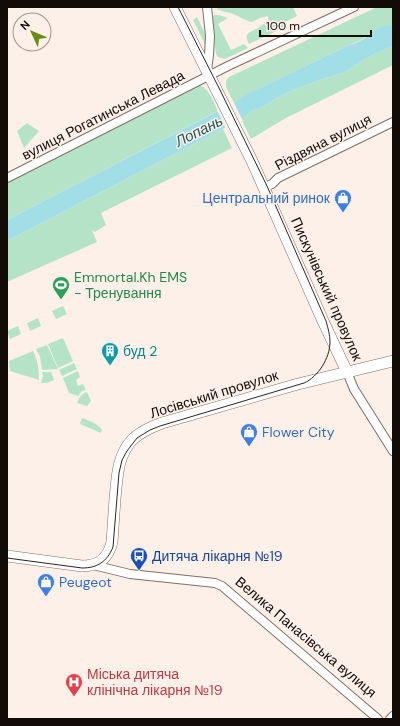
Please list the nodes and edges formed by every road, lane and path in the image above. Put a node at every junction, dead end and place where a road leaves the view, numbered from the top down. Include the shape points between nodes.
1 (175, 7) edge
2 (207, 7) edge
3 (354, 7) edge
4 (209, 72) junction
5 (393, 122) edge
6 (7, 178) edge
7 (265, 187) junction
8 (393, 361) edge
9 (347, 372) junction
10 (393, 451) edge
11 (7, 556) edge
12 (106, 564) junction
13 (393, 716) edge
14 (378, 719) edge
15 (390, 719) edge

1 - 4 street, Пискунівський провулок
2 - 4 street via 210,36
3 - 4 street, вулиця Рогатинська Левада via 228,66
4 - 6 street, вулиця Рогатинська Левада
4 - 7 street, Пискунівський провулок
5 - 7 street, Різдвяна вулиця via 278,178
7 - 9 street, Пискунівський провулок
8 - 9 street, Лосівський провулок
9 - 10 street, Пискунівський провулок via 354,389
9 - 12 street, Лосівський провулок via 162,423 136,436 121,457 117,473 112,542
11 - 12 street via 78,565
12 - 14 street, Велика Панасівська вулиця via 130,574 215,583 222,586
13 - 15 street

